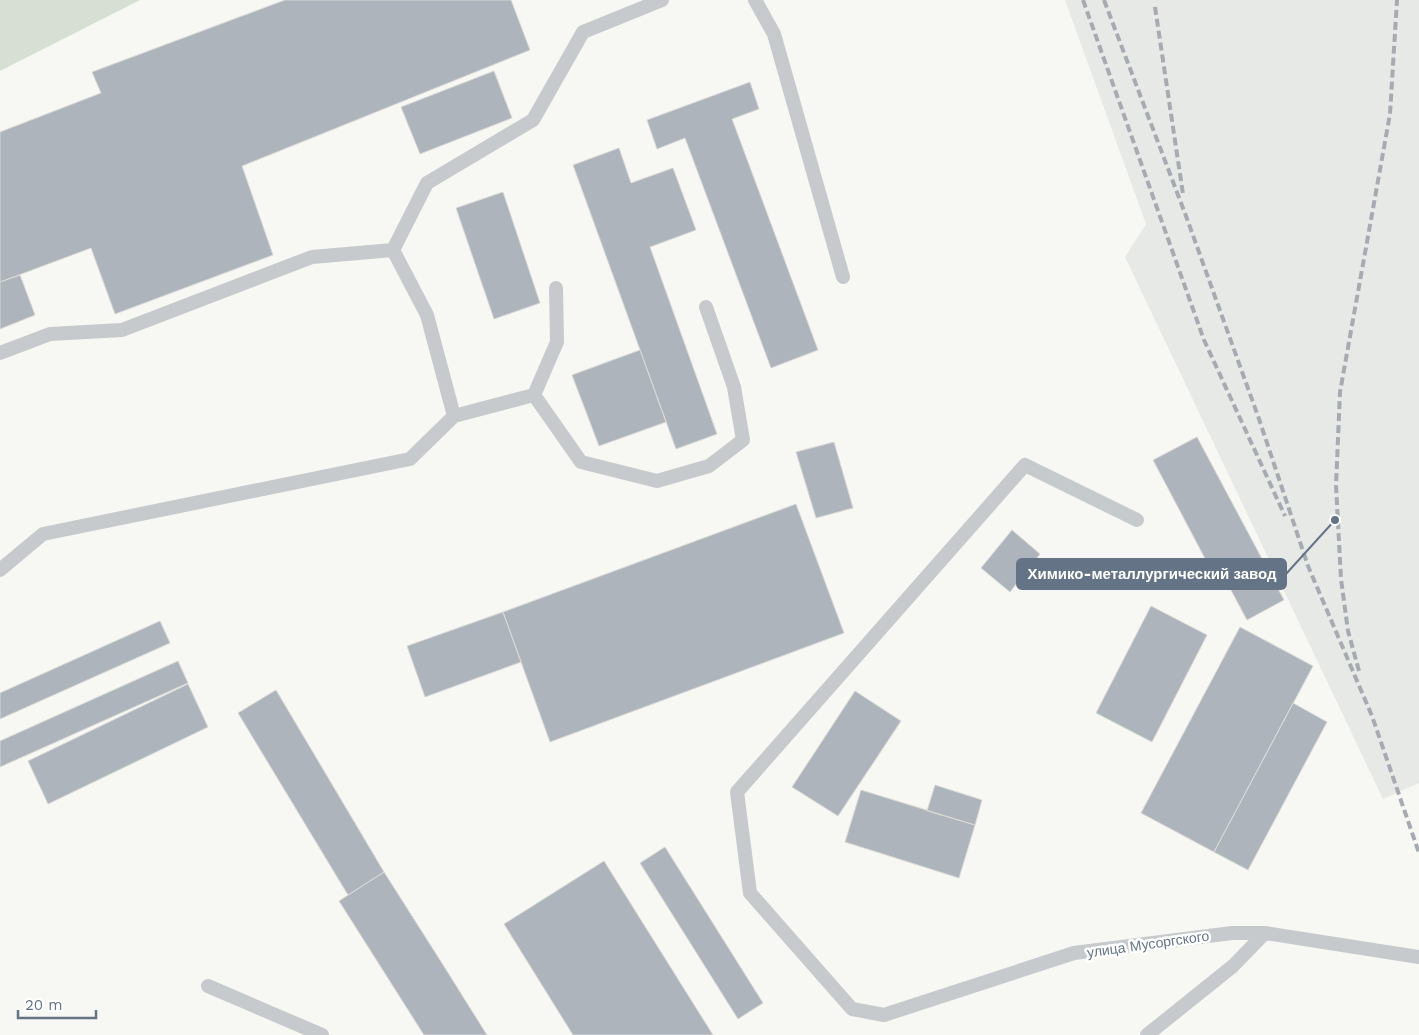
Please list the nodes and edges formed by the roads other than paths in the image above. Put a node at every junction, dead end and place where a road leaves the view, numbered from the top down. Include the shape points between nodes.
1 (662, 0) edge
2 (755, 0) edge
3 (393, 250) junction
4 (843, 276) dead end
5 (556, 288) dead end
6 (706, 308) dead end
7 (0, 353) edge
8 (534, 394) junction
9 (454, 416) junction
10 (1137, 520) dead end
11 (0, 570) edge
12 (1265, 932) junction
13 (1419, 958) edge
14 (208, 986) dead end
15 (322, 1035) edge
16 (1147, 1035) edge

1 - 3 lane via 583,32 533,120 427,183
2 - 4 lane via 774,34
3 - 7 lane via 312,257 122,330 50,334
3 - 9 lane via 426,315
5 - 8 lane via 557,342
6 - 8 lane via 734,388 743,440 709,466 656,481 581,462
8 - 9 lane
9 - 11 lane via 410,459 43,534
10 - 12 lane, улица Мусоргского via 1025,465 737,792 750,893 852,1009 884,1016 1074,953 1232,932
12 - 13 lane, улица Мусоргского
12 - 16 lane via 1233,966
14 - 15 lane

